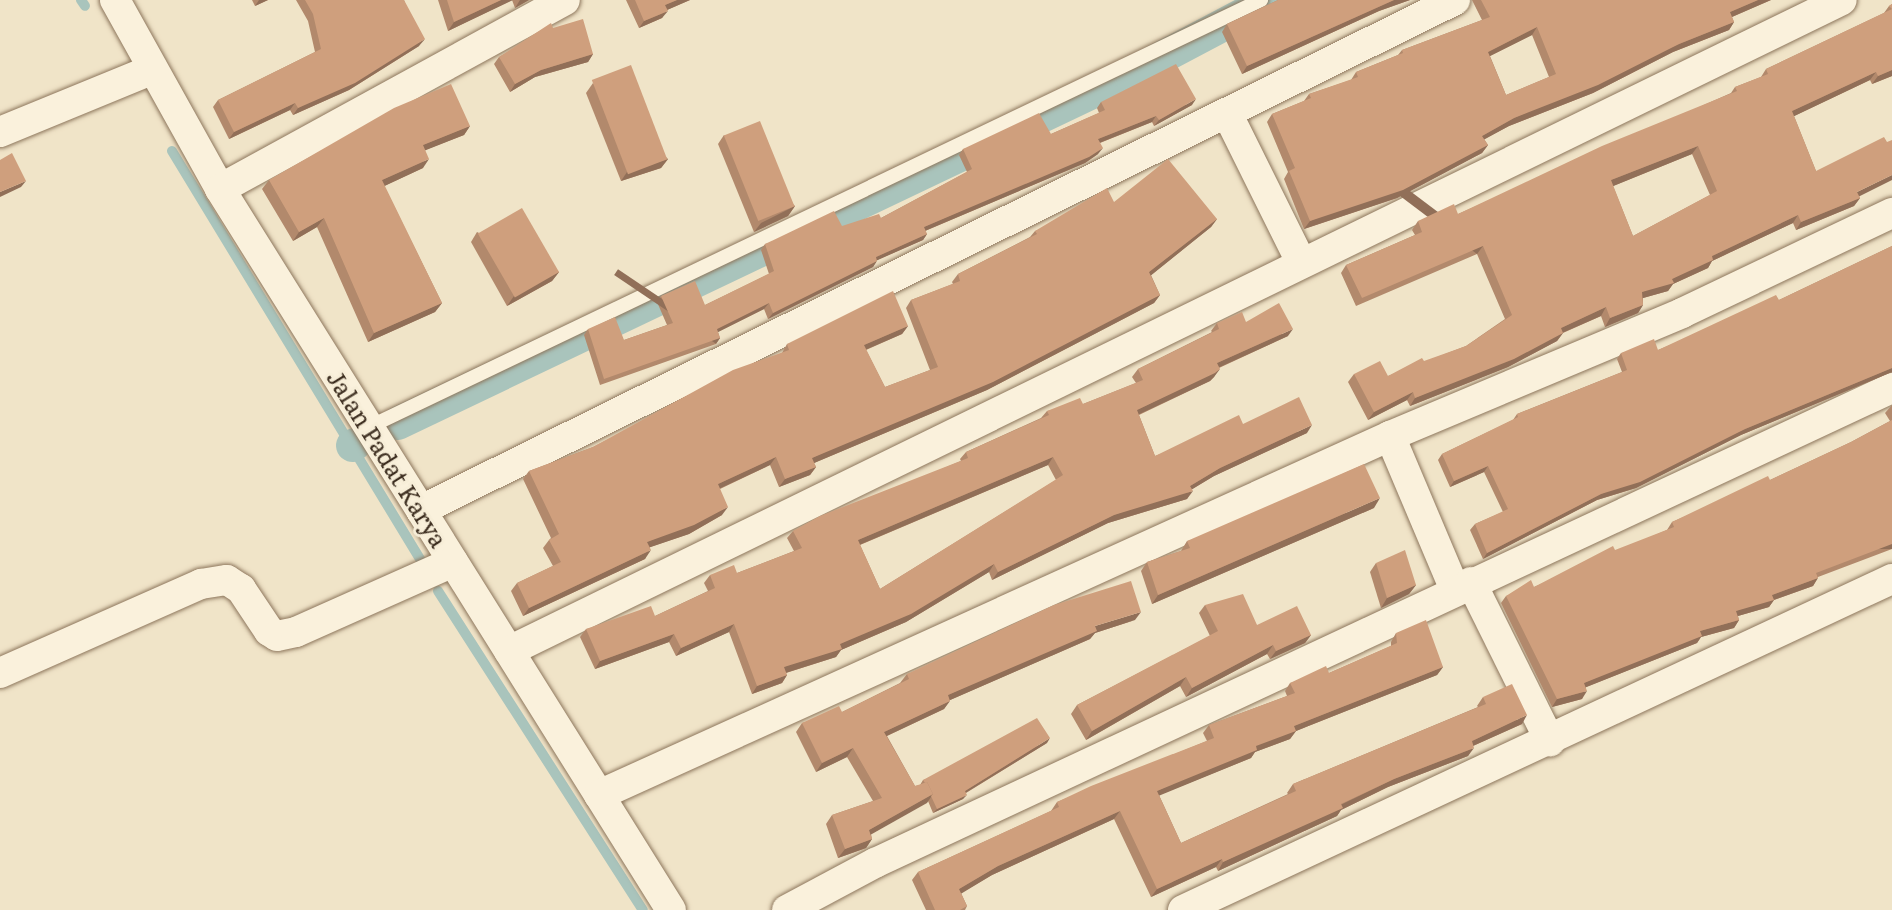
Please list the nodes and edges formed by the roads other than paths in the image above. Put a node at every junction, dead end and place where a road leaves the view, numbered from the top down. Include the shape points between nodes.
1 (565, 0) edge
2 (1261, 0) edge
3 (1455, 0) edge
4 (1842, 0) edge
5 (118, 1) edge
6 (151, 70) junction
7 (1227, 113) junction
8 (0, 132) edge
9 (220, 189) junction
10 (1892, 212) edge
11 (1301, 262) junction
12 (1892, 388) edge
13 (369, 427) junction
14 (1391, 436) junction
15 (421, 510) junction
16 (453, 562) junction
17 (1892, 579) edge
18 (1463, 586) junction
19 (509, 651) junction
20 (0, 673) edge
21 (1550, 741) junction
22 (599, 794) junction
23 (671, 910) edge
24 (787, 910) edge
25 (1182, 910) edge

1 - 9 street
2 - 13 lane
3 - 7 street
4 - 11 street
5 - 6 street, Jalan Padat Karya
6 - 8 street
6 - 9 street, Jalan Padat Karya
7 - 11 street
7 - 15 street
9 - 13 street, Jalan Padat Karya
10 - 14 street via 1682,313
11 - 19 street
12 - 18 street
13 - 15 street, Jalan Padat Karya
14 - 18 street
14 - 22 street
15 - 16 street, Jalan Padat Karya
16 - 19 street, Jalan Padat Karya
16 - 20 street via 296,632 277,636 241,589 227,580 201,584
17 - 21 street
18 - 21 street
18 - 24 street via 875,863
19 - 22 street, Jalan Padat Karya
21 - 25 street
22 - 23 street, Jalan Padat Karya

